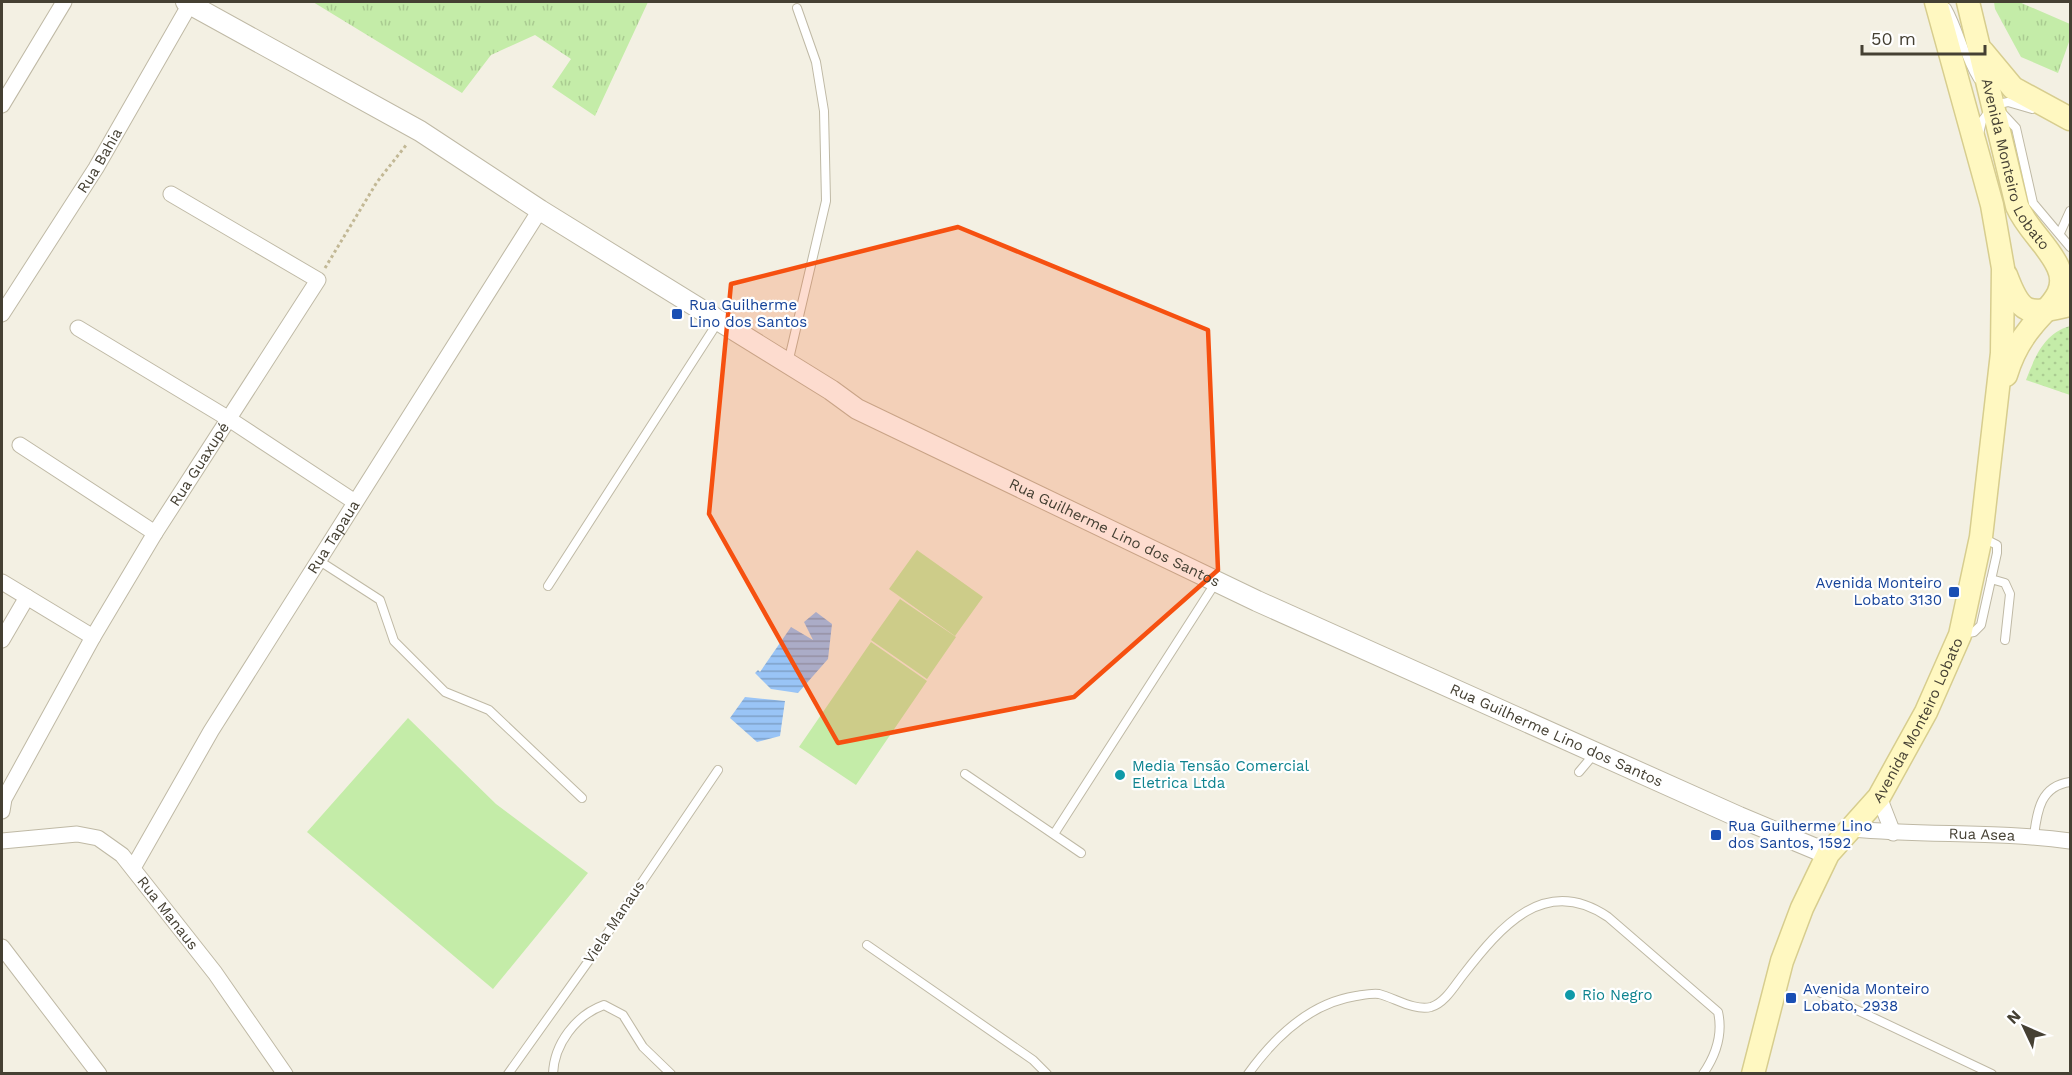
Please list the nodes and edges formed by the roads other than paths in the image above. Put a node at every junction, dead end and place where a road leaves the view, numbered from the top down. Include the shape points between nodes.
1 (64, 2) edge
2 (1936, 2) edge
3 (1943, 2) edge
4 (1968, 2) edge
5 (188, 3) edge
6 (797, 8) dead end
7 (1977, 45) junction
8 (2, 105) edge
9 (1994, 105) junction
10 (2070, 120) edge
11 (1974, 149) junction
12 (171, 194) dead end
13 (540, 210) junction
14 (2070, 211) edge
15 (2060, 233) junction
16 (2070, 233) edge
17 (2070, 247) edge
18 (2003, 268) junction
19 (2070, 305) edge
20 (2046, 310) junction
21 (2, 314) edge
22 (718, 321) junction
23 (78, 328) dead end
24 (787, 364) junction
25 (1996, 411) junction
26 (229, 419) junction
27 (20, 445) dead end
28 (355, 502) junction
29 (155, 533) junction
30 (1981, 537) junction
31 (318, 560) junction
32 (1991, 579) junction
33 (2, 582) edge
34 (1216, 582) junction
35 (548, 586) dead end
36 (27, 597) junction
37 (1960, 635) junction
38 (93, 637) junction
39 (2, 640) edge
40 (2005, 640) dead end
41 (1594, 753) junction
42 (718, 770) dead end
43 (1579, 772) dead end
44 (965, 774) dead end
45 (2070, 782) edge
46 (582, 798) dead end
47 (1879, 798) junction
48 (2, 803) edge
49 (1853, 829) junction
50 (1893, 833) junction
51 (1054, 834) junction
52 (2034, 836) junction
53 (2, 841) edge
54 (2070, 841) edge
55 (1080, 853) dead end
56 (1828, 854) junction
57 (133, 868) junction
58 (867, 945) dead end
59 (2, 947) edge
60 (1821, 993) dead end
61 (99, 1074) edge
62 (285, 1074) edge
63 (508, 1074) edge
64 (553, 1074) edge
65 (671, 1074) edge
66 (1047, 1074) edge
67 (1248, 1074) edge
68 (1703, 1074) edge
69 (1753, 1074) edge
70 (1992, 1074) edge

1 - 8 street
2 - 11 main road, Avenida Monteiro Lobato
3 - 9 lane via 1955,22 1968,63
4 - 7 main road, Avenida Monteiro Lobato
5 - 13 street, Rua Guilherme Lino dos Santos via 420,131
5 - 21 street, Rua Bahia via 96,168
6 - 24 lane via 816,62 822,102 826,201
7 - 9 main road, Avenida Monteiro Lobato
7 - 10 main road via 2013,88
9 - 10 lane via 2008,102
9 - 11 lane via 1982,121
9 - 15 lane via 2016,128 2033,203
9 - 20 main road, Avenida Monteiro Lobato via 2017,206 2061,273 2059,292
11 - 18 main road, Avenida Monteiro Lobato via 2000,238
12 - 26 street, Rua Guaxupé via 318,280
13 - 22 street, Rua Guilherme Lino dos Santos
13 - 28 street, Rua Tapaua
14 - 15 lane
15 - 16 lane
15 - 17 lane
18 - 20 main road via 2021,308 2035,313
18 - 25 main road, Avenida Monteiro Lobato via 2002,353
19 - 20 main road
20 - 25 main road, Avenida Monteiro Lobato via 2019,345
22 - 24 street, Rua Guilherme Lino dos Santos
22 - 35 lane
23 - 26 street
24 - 34 street, Rua Guilherme Lino dos Santos via 857,409
25 - 30 main road, Avenida Monteiro Lobato
26 - 28 street
26 - 29 street, Rua Guaxupé
27 - 29 street
28 - 31 street, Rua Tapaua
29 - 38 street, Rua Guaxupé
30 - 32 lane via 1997,545
30 - 37 main road, Avenida Monteiro Lobato
31 - 46 lane via 380,600 394,641 445,692 489,710
31 - 57 street, Rua Tapaua via 211,730
32 - 37 lane via 1981,625 1974,632
32 - 40 lane via 2008,587 2010,594
33 - 36 street
34 - 41 street, Rua Guilherme Lino dos Santos
34 - 51 lane
36 - 38 street
36 - 39 street
37 - 47 main road, Avenida Monteiro Lobato via 1926,712
38 - 48 street, Rua Guaxupé
41 - 43 lane
41 - 56 street, Rua Guilherme Lino dos Santos
42 - 63 lane, Viela Manaus
44 - 51 lane
45 - 52 lane via 2058,784 2045,794 2037,812
47 - 49 main road, Avenida Monteiro Lobato
47 - 50 street
49 - 50 street, Rua Asea
49 - 56 main road, Avenida Monteiro Lobato
50 - 52 street, Rua Asea
51 - 55 lane
52 - 54 street, Rua Asea
53 - 57 street, Rua Manaus via 77,834 98,838
56 - 69 main road, Avenida Monteiro Lobato via 1782,961
57 - 62 street, Rua Manaus via 215,973
58 - 66 lane via 1033,1060
59 - 61 street
60 - 70 lane
64 - 65 lane via 553,1062 567,1033 584,1015 604,1005 623,1015 643,1047
67 - 68 lane via 1293,1024 1337,999 1376,993 1418,1007 1433,1006 1505,926 1552,901 1574,901 1590,905 1608,917 1718,1012 1718,1042

